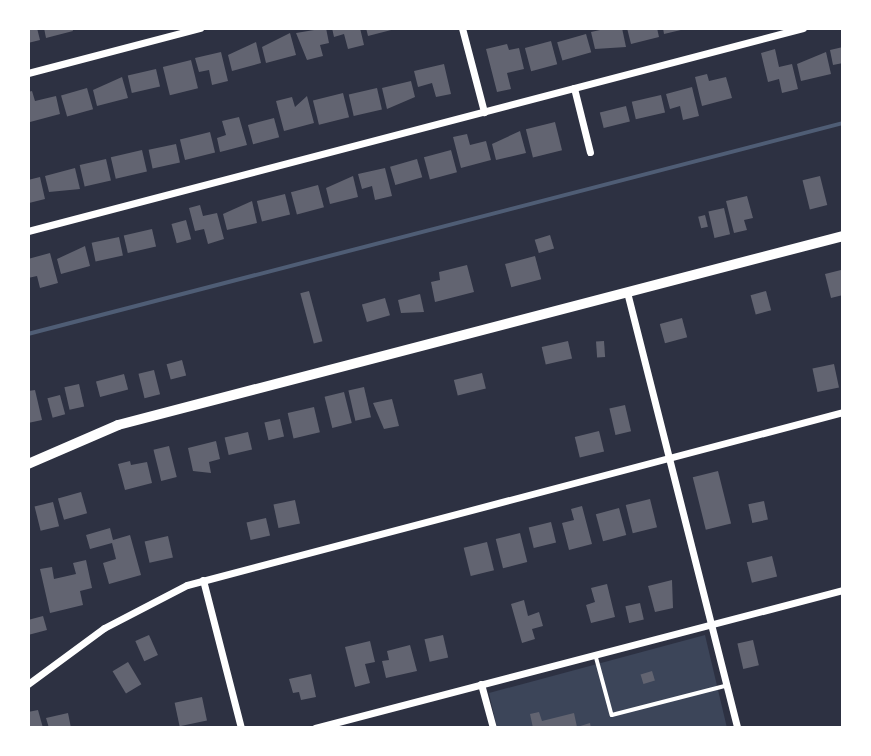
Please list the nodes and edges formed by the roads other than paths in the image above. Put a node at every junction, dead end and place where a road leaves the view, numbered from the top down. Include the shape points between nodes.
1 (200, 28) edge
2 (461, 28) edge
3 (803, 28) edge
4 (28, 73) edge
5 (574, 88) junction
6 (484, 112) junction
7 (590, 152) dead end
8 (28, 231) edge
9 (843, 236) edge
10 (626, 292) junction
11 (843, 412) edge
12 (667, 458) junction
13 (28, 464) edge
14 (203, 580) junction
15 (843, 590) edge
16 (710, 624) junction
17 (596, 654) junction
18 (28, 684) edge
19 (481, 684) junction
20 (726, 686) junction
21 (241, 728) edge
22 (315, 728) edge
23 (493, 728) edge
24 (737, 728) edge

1 - 4 street
2 - 6 street
3 - 5 street
5 - 6 street
5 - 7 street
6 - 8 street
9 - 10 street
10 - 12 street
10 - 13 street via 118,425
11 - 12 street
12 - 14 street
12 - 16 street
14 - 18 street via 135,610
14 - 21 street
15 - 16 street
16 - 17 street
16 - 20 street
17 - 19 street
17 - 20 lane via 612,715
19 - 22 street
19 - 23 street
20 - 24 street

